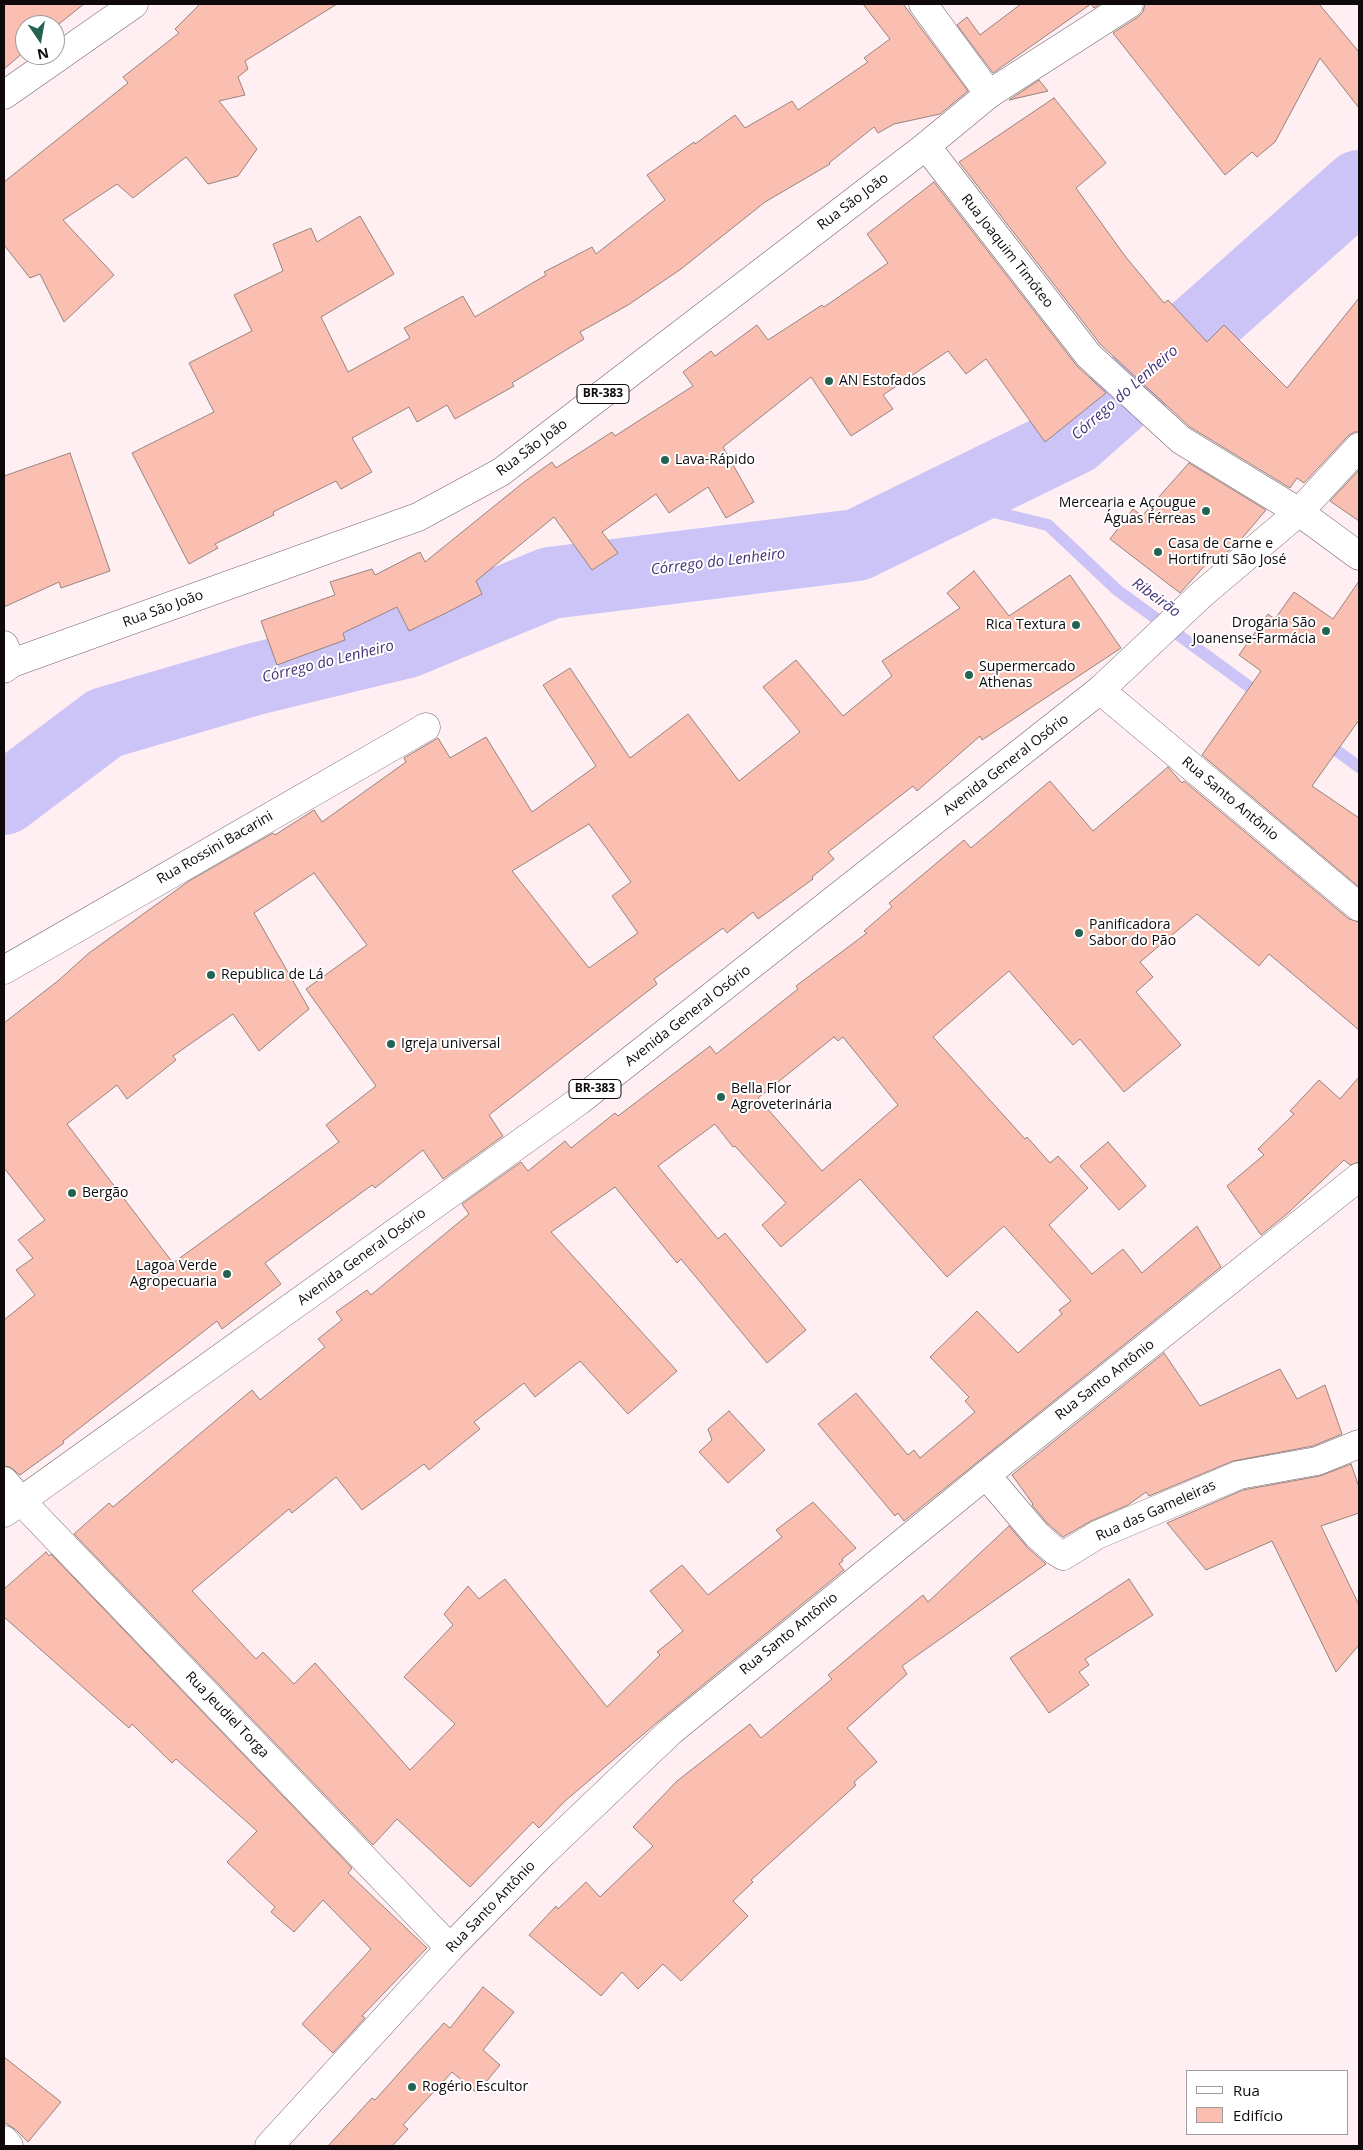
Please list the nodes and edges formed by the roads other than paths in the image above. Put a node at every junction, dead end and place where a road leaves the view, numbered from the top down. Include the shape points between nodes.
1 (134, 4) edge
2 (923, 4) edge
3 (1130, 4) edge
4 (989, 94) junction
5 (4, 95) edge
6 (926, 146) junction
7 (1359, 447) edge
8 (1299, 512) junction
9 (1359, 556) edge
10 (6, 659) edge
11 (1100, 690) junction
12 (426, 727) dead end
13 (1359, 907) edge
14 (4, 970) edge
15 (1359, 1177) edge
16 (1359, 1444) edge
17 (986, 1475) junction
18 (9, 1498) edge
19 (450, 1948) junction
20 (4, 2140) edge
21 (9, 2146) edge
22 (269, 2146) edge

1 - 5 main road
2 - 4 main road
3 - 4 main road, Rua São João / BR-383
4 - 6 main road, Rua São João / BR-383
6 - 8 main road, Rua Joaquim Timóteo via 1089,356 1181,440
6 - 10 main road, Rua São João / BR-383 via 502,472 418,517
7 - 8 main road, BR-383
8 - 9 main road, Rua Joaquim Timóteo
8 - 11 main road, Avenida General Osório / BR-383 via 1202,594
11 - 13 main road, Rua Santo Antônio
11 - 18 main road, Avenida General Osório / BR-383 via 579,1101
12 - 14 main road, Rua Rossini Bacarini
15 - 17 main road, Rua Santo Antônio
16 - 17 main road, Rua das Gameleiras via 1317,1461 1239,1475 1097,1535 1063,1556 1037,1535
17 - 19 main road, Rua Santo Antônio via 670,1732 543,1853
18 - 19 main road, Rua Jeudiel Torga
19 - 22 main road, Rua Santo Antônio
20 - 21 main road

